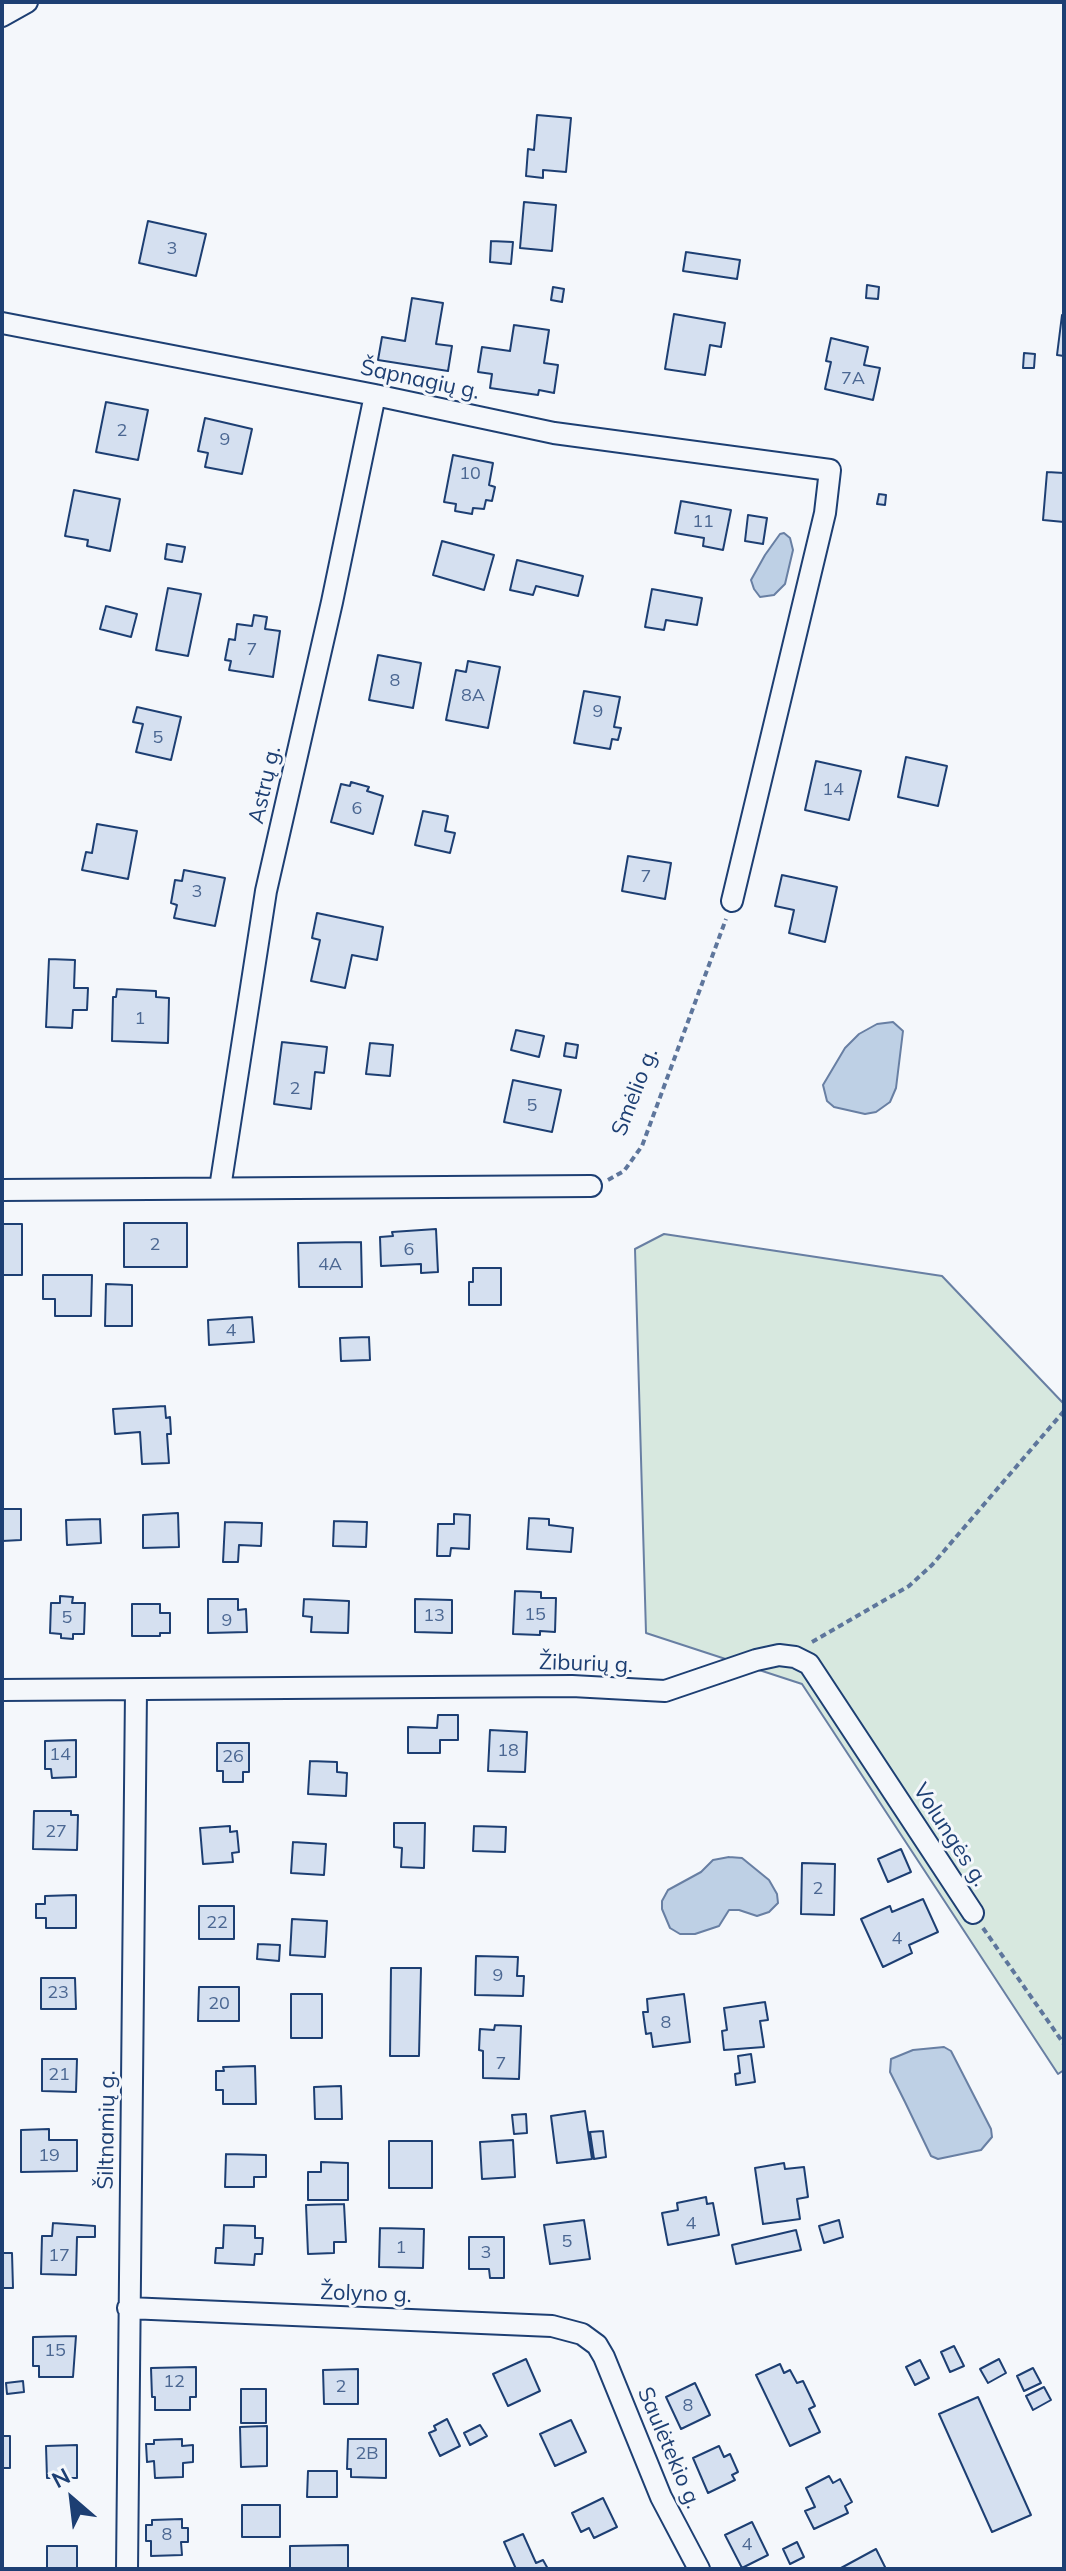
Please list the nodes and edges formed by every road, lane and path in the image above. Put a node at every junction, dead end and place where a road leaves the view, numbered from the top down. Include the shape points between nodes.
1 (27, 2) edge
2 (2, 16) edge
3 (2, 323) edge
4 (375, 395) junction
5 (732, 901) joint
6 (591, 1186) joint
7 (220, 1188) junction
8 (2, 1190) edge
9 (1064, 1411) edge
10 (795, 1657) junction
11 (2, 1690) edge
12 (136, 1691) junction
13 (973, 1913) joint
14 (1064, 2044) edge
15 (128, 2308) junction
16 (597, 2345) joint
17 (127, 2569) edge
18 (699, 2569) edge

1 - 2 street
3 - 4 street, Šapnagių g.
4 - 5 street, Šapnagių g. via 554,433 830,470 825,513
4 - 7 street, Astrų g. via 266,891
5 - 6 path, Smėlio g. via 642,1146 624,1171
6 - 7 street
7 - 8 street
9 - 10 path via 909,1586
10 - 12 street, Žiburių g. via 756,1660 665,1691 557,1686
10 - 13 street, Volungės g. via 809,1664
11 - 12 street, Žiburių g.
12 - 15 street, Šiltnamių g.
13 - 14 path, Volungės g.
15 - 16 street, Žolyno g. via 552,2326 582,2334
15 - 17 street, Šiltnamių g.
16 - 18 street, Saulėtekio g. via 661,2497

